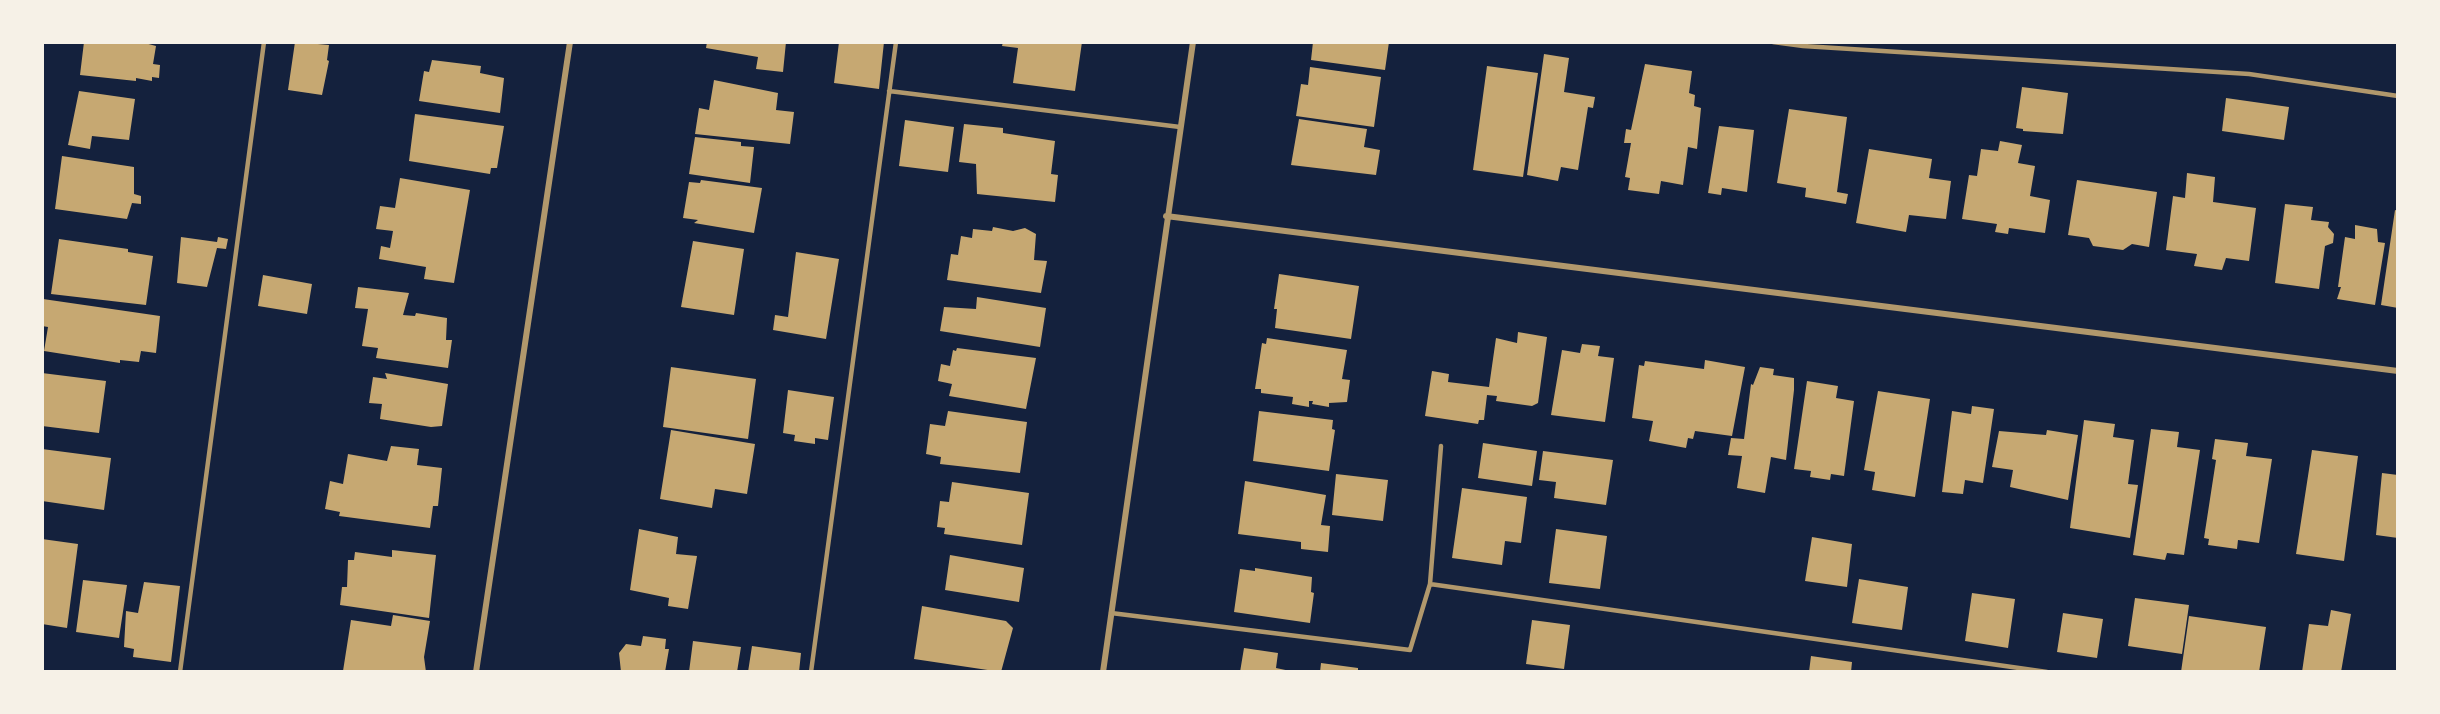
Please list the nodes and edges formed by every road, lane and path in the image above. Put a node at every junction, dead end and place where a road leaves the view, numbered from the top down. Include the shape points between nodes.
1 (264, 42) edge
2 (570, 42) edge
3 (896, 42) edge
4 (1193, 42) edge
5 (1773, 42) edge
6 (889, 91) junction
7 (2398, 96) edge
8 (1180, 127) junction
9 (1166, 216) junction
10 (2398, 371) edge
11 (1441, 446) dead end
12 (1430, 584) junction
13 (1111, 613) junction
14 (180, 672) edge
15 (476, 672) edge
16 (811, 672) edge
17 (1103, 672) edge
18 (2047, 672) edge

1 - 14 lane
2 - 15 street
3 - 6 lane
4 - 8 street
5 - 7 lane via 2249,74
6 - 8 lane
6 - 16 lane
8 - 9 street
9 - 10 street
9 - 13 street
11 - 12 lane
12 - 13 lane via 1410,650
12 - 18 lane
13 - 17 street

